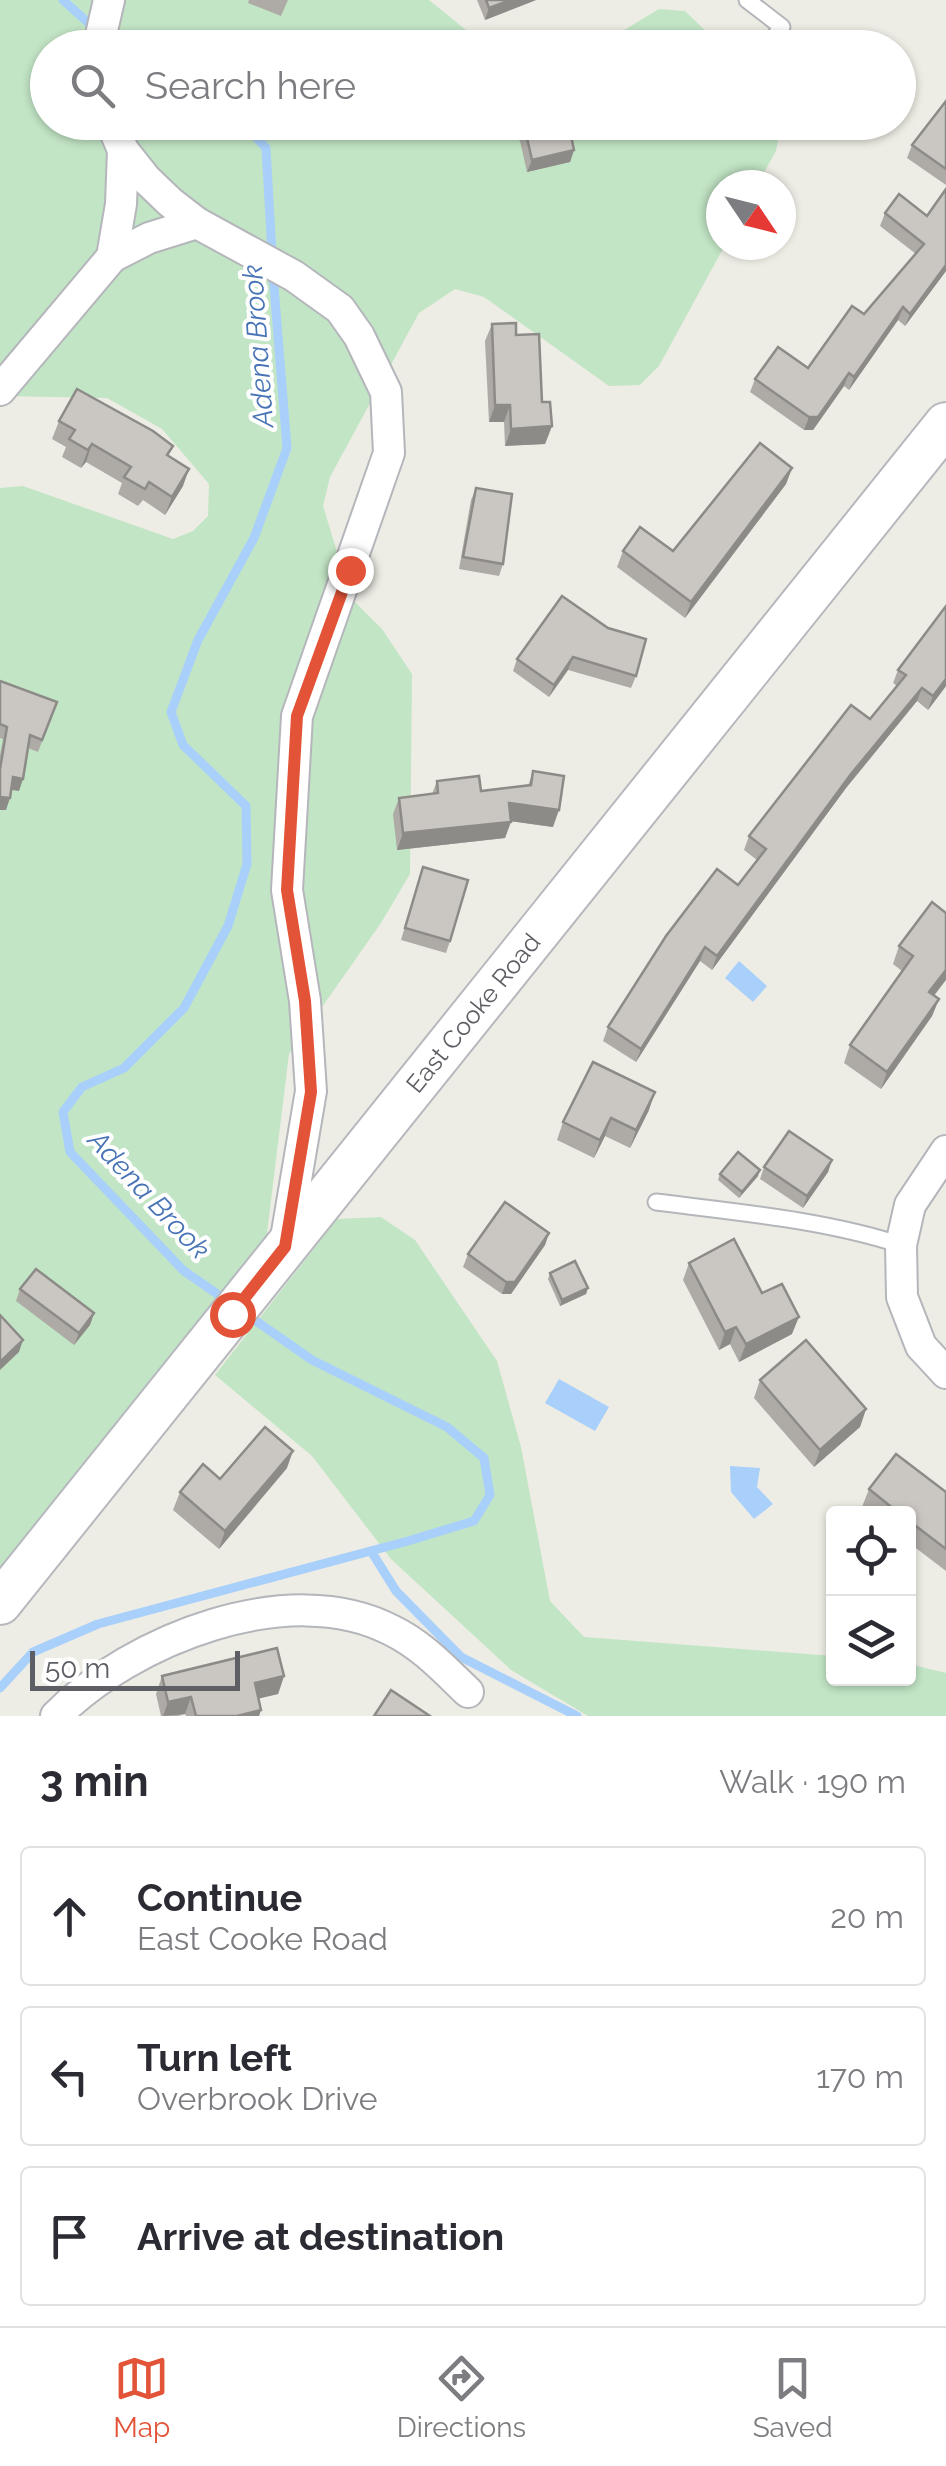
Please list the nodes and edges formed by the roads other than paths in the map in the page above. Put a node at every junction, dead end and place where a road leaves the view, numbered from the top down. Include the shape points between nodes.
1 (747, 0) edge
2 (780, 30) edge
3 (117, 140) edge
4 (120, 140) edge
5 (198, 223) junction
6 (112, 257) junction
7 (0, 390) edge
8 (946, 424) edge
9 (946, 1152) edge
10 (656, 1202) dead end
11 (901, 1245) junction
12 (285, 1247) junction
13 (946, 1372) edge
14 (0, 1602) edge
15 (468, 1692) dead end
16 (56, 1716) edge

1 - 2 lane
3 - 6 street via 121,204
4 - 5 street via 146,179
5 - 6 street
5 - 12 street via 340,309 386,392 389,454 297,716 287,890 311,1092
6 - 7 street
8 - 12 main road, East Cooke Road
9 - 11 street via 910,1205
10 - 11 lane
11 - 13 street via 902,1297 921,1346
12 - 14 main road, East Cooke Road
15 - 16 street via 389,1628 332,1612 284,1608 143,1651 100,1676

